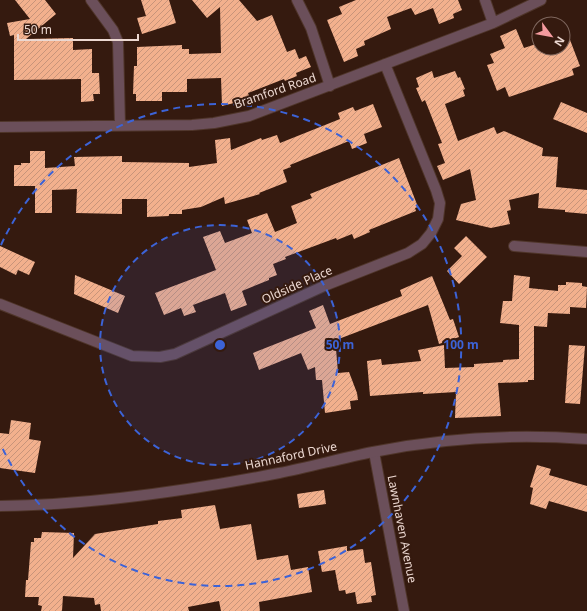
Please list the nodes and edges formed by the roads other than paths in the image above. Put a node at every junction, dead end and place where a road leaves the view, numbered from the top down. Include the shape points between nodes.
1 (91, 0) edge
2 (297, 0) edge
3 (485, 0) edge
4 (541, 0) edge
5 (493, 23) junction
6 (385, 64) junction
7 (330, 86) junction
8 (120, 125) junction
9 (0, 127) edge
10 (514, 246) dead end
11 (587, 252) edge
12 (0, 304) edge
13 (587, 439) edge
14 (374, 452) junction
15 (0, 506) edge
16 (404, 611) edge

1 - 8 street via 113,30 118,42
2 - 7 street via 311,28
3 - 5 street
4 - 5 street, Bramford Road
5 - 6 street, Bramford Road
6 - 7 street, Bramford Road
6 - 12 street, Oldside Place via 440,203 438,219 432,233 422,244 408,253 324,286 190,348 160,357 132,356
7 - 8 street, Bramford Road via 249,116 214,123
8 - 9 street, Bramford Road
10 - 11 street
13 - 14 street, Hannaford Drive via 538,437 436,442
14 - 15 street, Hannaford Drive via 278,473 152,494 84,502
14 - 16 street, Lawnhaven Avenue

